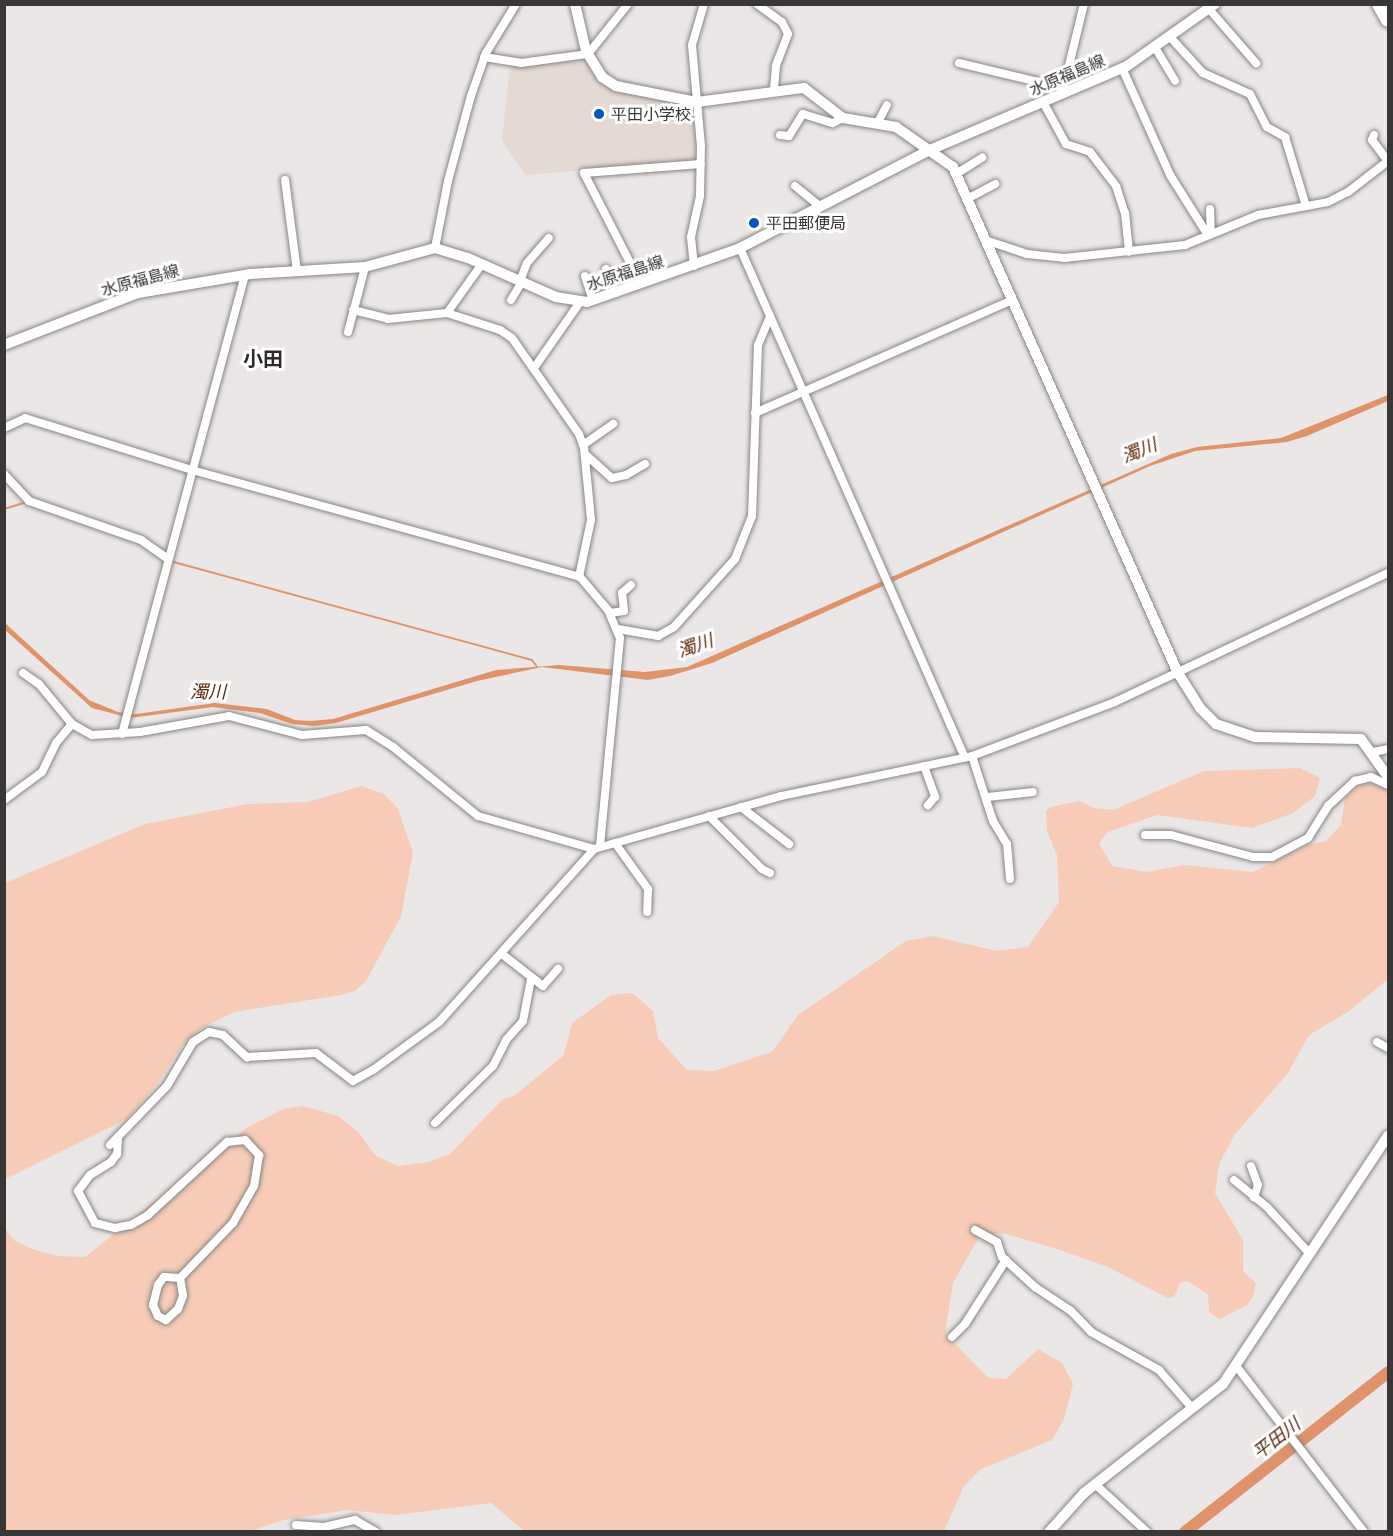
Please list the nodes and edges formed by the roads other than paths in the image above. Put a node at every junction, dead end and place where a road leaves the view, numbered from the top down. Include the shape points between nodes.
1 (516, 4) edge
2 (575, 4) edge
3 (628, 4) edge
4 (704, 4) edge
5 (757, 4) edge
6 (1084, 4) edge
7 (1379, 4) edge
8 (1212, 7) edge
9 (1389, 20) edge
10 (1171, 38) junction
11 (1156, 49) junction
12 (588, 54) junction
13 (484, 57) junction
14 (959, 63) dead end
15 (1256, 63) dead end
16 (1122, 68) junction
17 (1175, 81) dead end
18 (774, 91) junction
19 (1063, 91) junction
20 (697, 102) junction
21 (1043, 102) junction
22 (886, 105) dead end
23 (843, 118) junction
24 (878, 122) junction
25 (780, 135) dead end
26 (1374, 135) dead end
27 (930, 150) junction
28 (982, 158) dead end
29 (1388, 161) edge
30 (701, 164) junction
31 (956, 174) junction
32 (285, 180) dead end
33 (995, 184) dead end
34 (795, 186) dead end
35 (967, 198) junction
36 (1306, 206) junction
37 (821, 207) junction
38 (1210, 209) dead end
39 (1210, 234) junction
40 (549, 238) dead end
41 (985, 240) junction
42 (435, 248) junction
43 (740, 248) junction
44 (1129, 252) junction
45 (482, 264) junction
46 (694, 266) junction
47 (365, 267) junction
48 (606, 269) dead end
49 (297, 271) junction
50 (245, 275) junction
51 (585, 276) dead end
52 (521, 281) junction
53 (641, 284) junction
54 (616, 293) junction
55 (511, 300) dead end
56 (593, 300) junction
57 (1012, 300) junction
58 (580, 302) junction
59 (353, 310) junction
60 (447, 313) junction
61 (770, 317) junction
62 (348, 332) dead end
63 (4, 345) edge
64 (534, 368) junction
65 (804, 393) junction
66 (755, 413) junction
67 (613, 424) dead end
68 (4, 428) edge
69 (583, 444) junction
70 (585, 454) junction
71 (645, 464) dead end
72 (192, 470) junction
73 (4, 474) edge
74 (167, 558) junction
75 (1389, 573) edge
76 (579, 577) junction
77 (631, 585) dead end
78 (610, 613) junction
79 (618, 629) junction
80 (23, 673) dead end
81 (1178, 673) junction
82 (72, 724) junction
83 (122, 734) junction
84 (1389, 749) edge
85 (1373, 752) junction
86 (969, 757) junction
87 (924, 766) junction
88 (1389, 777) edge
89 (1389, 785) edge
90 (1032, 792) dead end
91 (988, 797) junction
92 (4, 800) edge
93 (928, 805) dead end
94 (741, 807) junction
95 (709, 816) junction
96 (1145, 835) dead end
97 (615, 843) junction
98 (789, 844) dead end
99 (597, 848) junction
100 (770, 873) dead end
101 (1010, 879) dead end
102 (647, 912) dead end
103 (502, 954) junction
104 (558, 969) dead end
105 (531, 979) junction
106 (1377, 1042) dead end
107 (1389, 1048) edge
108 (435, 1123) dead end
109 (1389, 1136) edge
110 (117, 1137) junction
111 (110, 1145) dead end
112 (1251, 1166) dead end
113 (1234, 1180) dead end
114 (1254, 1197) junction
115 (975, 1230) dead end
116 (1310, 1254) junction
117 (1006, 1260) junction
118 (180, 1278) junction
119 (952, 1337) dead end
120 (1237, 1367) junction
121 (1192, 1408) junction
122 (1095, 1484) junction
123 (296, 1525) dead end
124 (376, 1532) edge
125 (1050, 1532) edge
126 (1147, 1532) edge
127 (1364, 1532) edge

1 - 13 street
2 - 12 street
3 - 12 street
4 - 20 street via 692,45
5 - 18 street via 782,22 788,34 776,66
6 - 19 street
7 - 9 highway
8 - 10 street, 水原福島線
8 - 15 street
10 - 11 street, 水原福島線
10 - 36 street via 1203,73 1250,94 1267,127 1285,137
11 - 16 street, 水原福島線
11 - 17 street
12 - 13 street via 521,63
12 - 20 street via 602,77 616,86
13 - 42 street via 448,181
14 - 19 street
16 - 19 street, 水原福島線
16 - 39 street via 1170,175
18 - 20 street
18 - 23 street via 804,88
19 - 21 street, 水原福島線
20 - 30 street
21 - 27 street, 水原福島線
21 - 44 street via 1066,144 1090,152 1116,186 1125,213
22 - 24 street
23 - 24 street
23 - 25 street via 833,123 803,114 789,136
24 - 27 street via 896,127
26 - 29 street via 1372,140
27 - 31 street
27 - 37 street, 水原福島線
28 - 31 street
29 - 36 street via 1348,192
30 - 46 street via 691,237
30 - 53 street via 584,173
31 - 35 street
32 - 49 street
33 - 35 street
34 - 37 street
35 - 41 street
36 - 39 street via 1258,215
37 - 43 street, 水原福島線
38 - 39 street
39 - 44 street via 1185,244
40 - 52 street via 527,263
41 - 44 street via 1046,257
41 - 57 street
42 - 45 street, 水原福島線
42 - 47 street, 水原福島線
43 - 46 street, 水原福島線
43 - 61 street
45 - 52 street, 水原福島線
45 - 60 street
46 - 53 street, 水原福島線
47 - 49 street, 水原福島線
47 - 59 street
48 - 54 street
49 - 50 street, 水原福島線
50 - 63 street, 水原福島線 via 138,293
50 - 72 street
51 - 56 street
52 - 55 street
52 - 58 street, 水原福島線
53 - 54 street, 水原福島線
54 - 56 street, 水原福島線
56 - 58 street, 水原福島線
57 - 65 street
57 - 81 street
58 - 64 street
59 - 60 street via 388,320
59 - 62 street
60 - 64 street via 506,333
61 - 65 street
61 - 66 street via 758,341
64 - 69 street
65 - 66 street
65 - 86 street
66 - 79 street via 752,516 728,569 688,614 663,634
67 - 69 street
68 - 72 street via 25,418
69 - 70 street
70 - 71 street via 612,478
70 - 76 street via 591,520
72 - 74 street
72 - 76 street
73 - 74 street via 29,501 141,540
74 - 83 street
75 - 81 street
76 - 78 street
77 - 78 street via 622,593 624,610
78 - 79 street
79 - 99 street via 619,664
80 - 82 street via 39,684
81 - 85 street via 1216,724 1255,736 1353,736 1365,741
81 - 86 street via 1072,719
82 - 83 street via 92,735
82 - 92 street via 56,743 42,772
83 - 99 street via 229,716 302,735 366,730 478,816
84 - 85 street
85 - 88 street via 1380,769
86 - 87 street
86 - 91 street
87 - 93 street via 935,797
87 - 94 street
89 - 96 street via 1371,777 1358,779 1328,806 1308,838 1272,857 1253,857 1171,835
90 - 91 street
91 - 101 street via 996,827 1007,844
94 - 95 street
94 - 98 street
95 - 97 street
95 - 100 street
97 - 99 street
97 - 102 street via 648,889
99 - 103 street
103 - 105 street
103 - 110 street via 428,1032 353,1082 316,1053 247,1058 218,1032 201,1034 166,1087
104 - 105 street via 546,986
105 - 108 street via 523,1021 506,1040 494,1066
106 - 107 street
109 - 116 street
110 - 111 street
110 - 118 street via 117,1154 90,1175 78,1191 95,1223 116,1228 148,1215 227,1142 245,1140 259,1155 259,1170 247,1204
112 - 114 street via 1258,1185
113 - 114 street
114 - 116 street
115 - 117 street via 997,1242
116 - 120 street
117 - 119 street via 965,1324
117 - 121 street via 1035,1287 1071,1311 1091,1332 1158,1371
118 - 118 street via 164,1277 152,1298 155,1312 166,1320 173,1316 183,1296
120 - 121 street
120 - 127 street
121 - 122 street
122 - 125 street
122 - 126 street
123 - 124 street via 324,1527 355,1520

